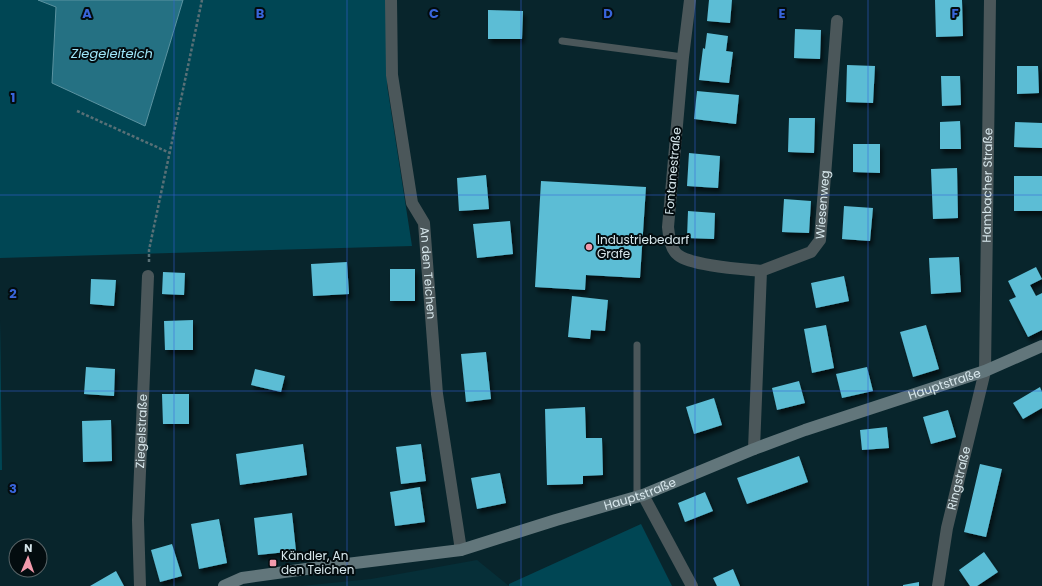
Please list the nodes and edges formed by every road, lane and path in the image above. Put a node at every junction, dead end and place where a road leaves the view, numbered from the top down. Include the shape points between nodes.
1 (202, 0) edge
2 (391, 0) edge
3 (690, 0) edge
4 (990, 0) edge
5 (837, 20) dead end
6 (562, 41) dead end
7 (683, 57) junction
8 (77, 111) dead end
9 (170, 153) junction
10 (761, 272) junction
11 (148, 276) joint
12 (637, 345) dead end
13 (1042, 346) edge
14 (985, 371) junction
15 (754, 449) junction
16 (640, 496) junction
17 (461, 550) junction
18 (140, 586) edge
19 (224, 586) edge
20 (692, 586) edge
21 (938, 586) edge

1 - 9 path
2 - 17 street, An den Teichen via 392,75 412,203 424,223 437,394
3 - 7 street, Fontanestraße
4 - 14 street, Hambacher Straße
5 - 10 street, Wiesenweg via 820,240 811,252
6 - 7 lane
7 - 10 street, Fontanestraße via 668,227 670,242 677,255 691,262
8 - 9 path
9 - 11 path via 149,250
10 - 15 street
11 - 18 street, Ziegelstraße via 138,504
12 - 16 lane
13 - 14 street, Hauptstraße
14 - 15 street, Hauptstraße
14 - 21 street, Ringstraße via 947,528
15 - 16 street, Hauptstraße
16 - 17 street, Hauptstraße
16 - 20 street
17 - 19 street, Hauptstraße via 242,578

